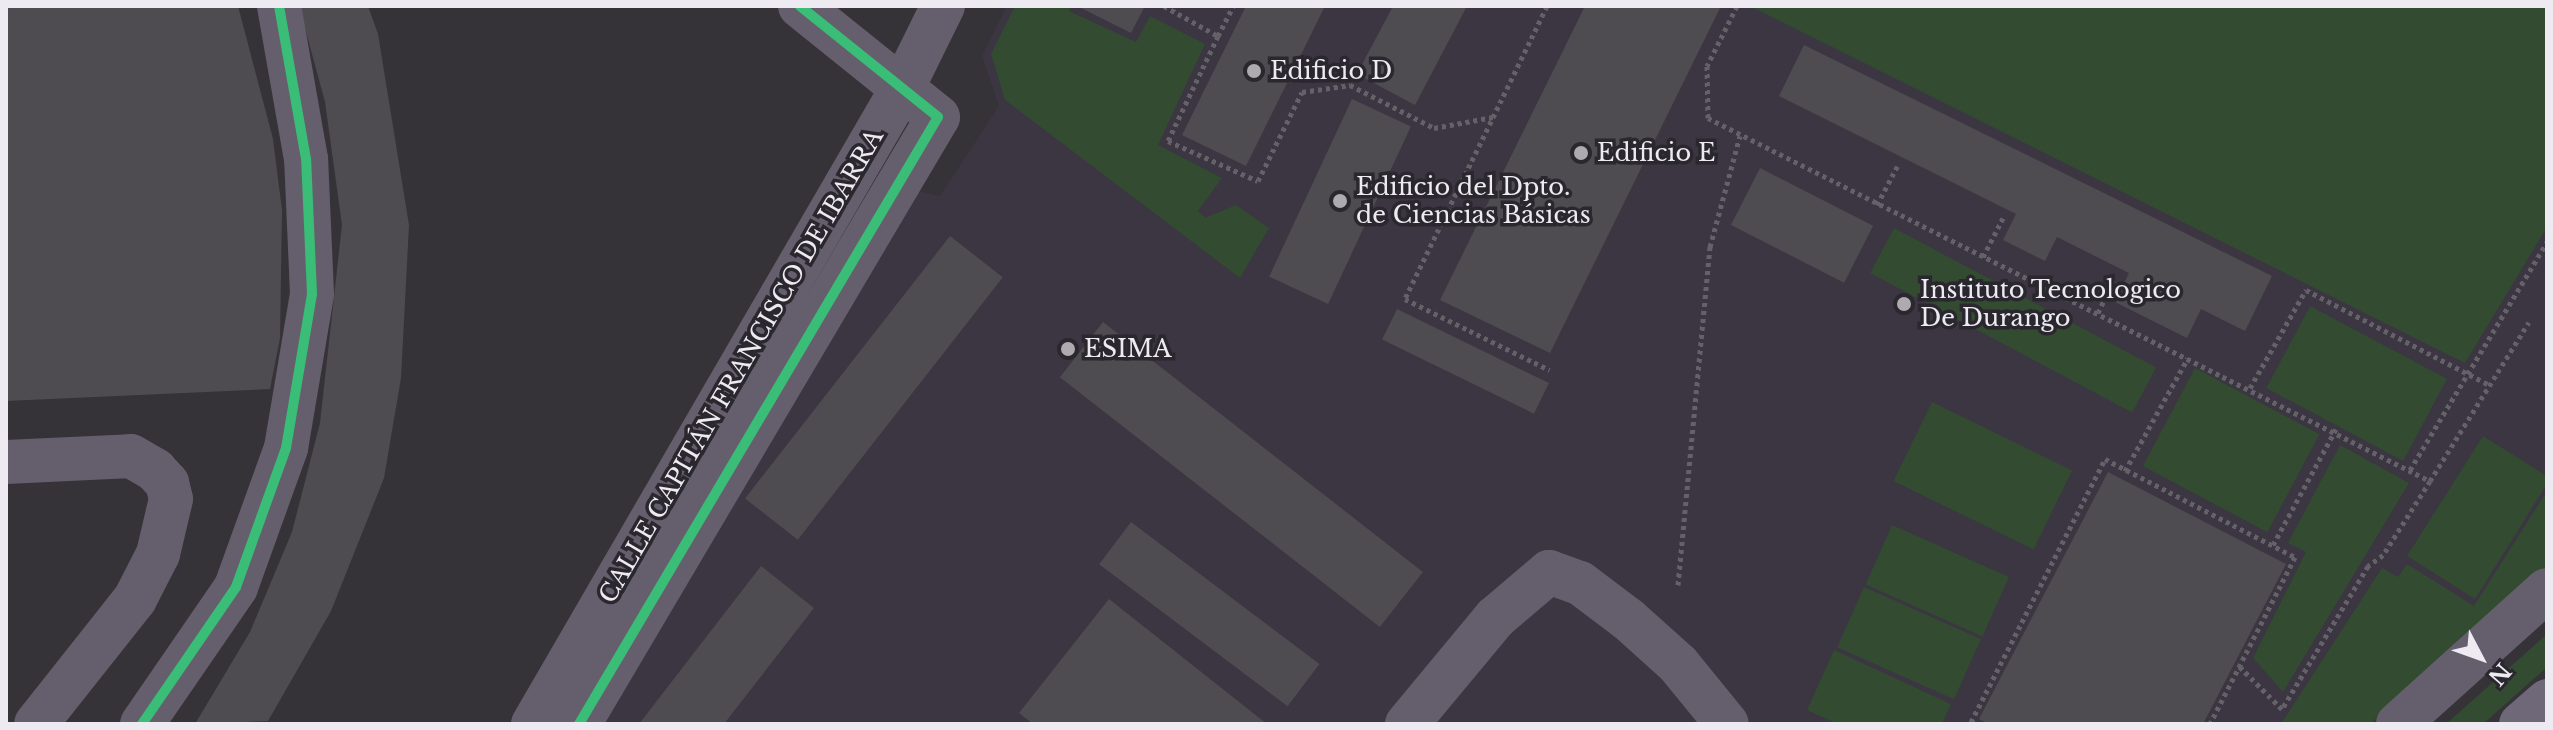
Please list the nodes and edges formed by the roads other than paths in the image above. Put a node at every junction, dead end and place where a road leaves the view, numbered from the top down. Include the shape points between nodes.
1 (279, 6) edge
2 (800, 6) edge
3 (943, 6) edge
4 (904, 85) junction
5 (6, 462) edge
6 (2547, 590) edge
7 (2547, 701) edge
8 (36, 724) edge
9 (142, 724) edge
10 (533, 724) edge
11 (579, 724) edge
12 (1407, 724) edge
13 (1727, 724) edge
14 (2398, 724) edge
15 (2521, 724) edge

1 - 9 street via 306,159 312,294 286,448 236,587
2 - 4 street
3 - 4 street, CALLE CAPITÁN FRANCISCO DE IBARRA
4 - 10 street, CALLE CAPITÁN FRANCISCO DE IBARRA
4 - 11 street via 938,117
5 - 8 street via 131,456 155,470 167,483 171,499 158,554 135,599
6 - 14 street
7 - 15 main road
12 - 13 street via 1495,618 1549,572 1580,583 1629,620 1678,664

